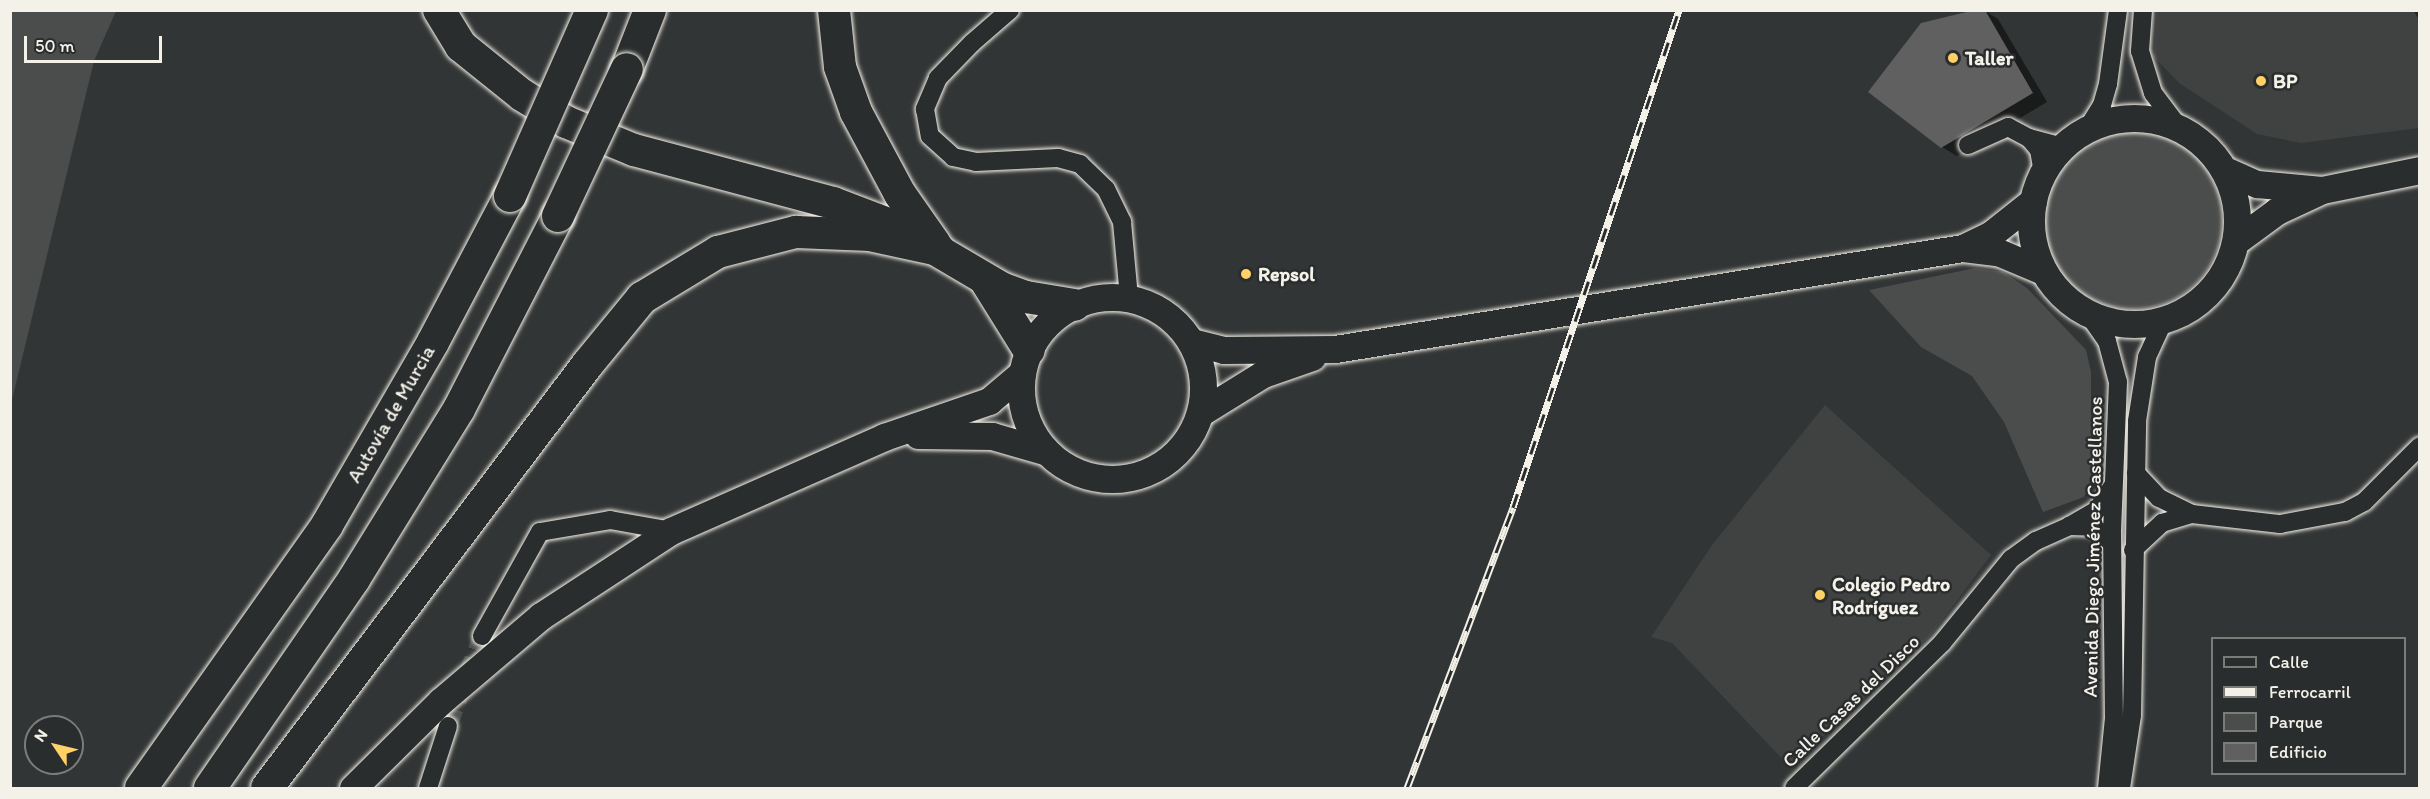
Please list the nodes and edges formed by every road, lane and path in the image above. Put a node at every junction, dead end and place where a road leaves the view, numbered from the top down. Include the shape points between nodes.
1 (439, 10) edge
2 (592, 10) edge
3 (650, 10) edge
4 (834, 10) edge
5 (1011, 10) edge
6 (2118, 10) edge
7 (2143, 10) edge
8 (2178, 126) junction
9 (2087, 129) junction
10 (2029, 138) junction
11 (1968, 145) dead end
12 (2062, 147) junction
13 (2225, 170) junction
14 (2420, 170) edge
15 (2043, 172) junction
16 (2322, 190) junction
17 (2033, 201) junction
18 (2236, 241) junction
19 (1963, 248) junction
20 (939, 249) junction
21 (2043, 271) junction
22 (985, 280) junction
23 (1129, 298) junction
24 (1074, 305) junction
25 (2088, 314) junction
26 (2164, 320) junction
27 (1192, 342) junction
28 (1335, 349) junction
29 (1026, 361) junction
30 (1200, 413) junction
31 (884, 437) junction
32 (2420, 446) edge
33 (1047, 452) junction
34 (2136, 473) junction
35 (2113, 485) junction
36 (2192, 514) junction
37 (2069, 526) junction
38 (671, 531) junction
39 (2112, 543) junction
40 (2133, 550) junction
41 (482, 636) tunnel mouth
42 (448, 726) tunnel mouth
43 (141, 789) edge
44 (210, 789) edge
45 (267, 789) edge
46 (353, 789) edge
47 (428, 789) edge
48 (1794, 789) edge
49 (2107, 789) edge
50 (2121, 789) edge

1 - 20 highway via 461,46 522,95 566,122 634,150 833,203
2 - 43 highway, Autovía de Murcia, bridge via 510,196 433,342 327,525
3 - 44 highway, bridge via 627,69 558,216 459,409 354,579
4 - 20 highway via 840,67 856,112 900,194
5 - 23 street via 938,78 926,109 930,136 953,158 976,162 1059,158 1080,164 1106,189 1122,222
6 - 9 street via 2109,84
7 - 8 street via 2140,51 2153,93
8 - 9 main road via 2148,118 2127,118
8 - 13 main road via 2204,143
9 - 12 main road
10 - 11 street via 2008,127
10 - 12 street
10 - 15 street via 2039,150
12 - 15 main road
13 - 16 main road via 2257,184
13 - 18 main road via 2237,205
14 - 16 main road
15 - 17 main road
16 - 18 main road via 2277,212
17 - 19 main road via 1990,235
17 - 21 main road via 2032,237
18 - 26 main road via 2227,267 2211,291 2189,309
19 - 21 main road via 1998,252
19 - 28 main road
20 - 22 highway
20 - 45 highway via 870,235 796,232 718,252 642,298 587,365
21 - 25 main road via 2062,296
22 - 24 highway via 1026,297
22 - 29 highway
23 - 24 main road via 1101,298
23 - 27 main road via 1154,307 1176,322
24 - 29 main road via 1041,332
25 - 26 main road via 2125,324
25 - 35 street, Avenida Diego Jiménez Castellanos via 2107,341 2118,382
26 - 34 street, Avenida Diego Jiménez Castellanos via 2141,385
27 - 28 main road via 1224,350
27 - 30 main road via 1203,381
28 - 30 main road via 1263,374
29 - 31 main road via 989,401
29 - 33 main road via 1022,402
30 - 33 main road via 1188,438 1171,458 1121,479 1094,478 1069,468
31 - 33 main road via 952,433 992,436
31 - 38 main road
32 - 36 street via 2364,502 2344,513 2280,524
34 - 36 street via 2159,498
34 - 40 street, Avenida Diego Jiménez Castellanos
35 - 37 street, Calle Casas del Disco via 2097,510
35 - 39 street, Avenida Diego Jiménez Castellanos
36 - 40 street via 2162,523
37 - 39 street via 2094,527
37 - 48 street, Calle Casas del Disco via 2036,541 2012,560 1942,643
38 - 41 street via 610,520 540,532
38 - 46 main road via 542,616 441,701
39 - 49 street, Avenida Diego Jiménez Castellanos via 2114,718
40 - 50 street, Avenida Diego Jiménez Castellanos via 2132,715
42 - 47 street

